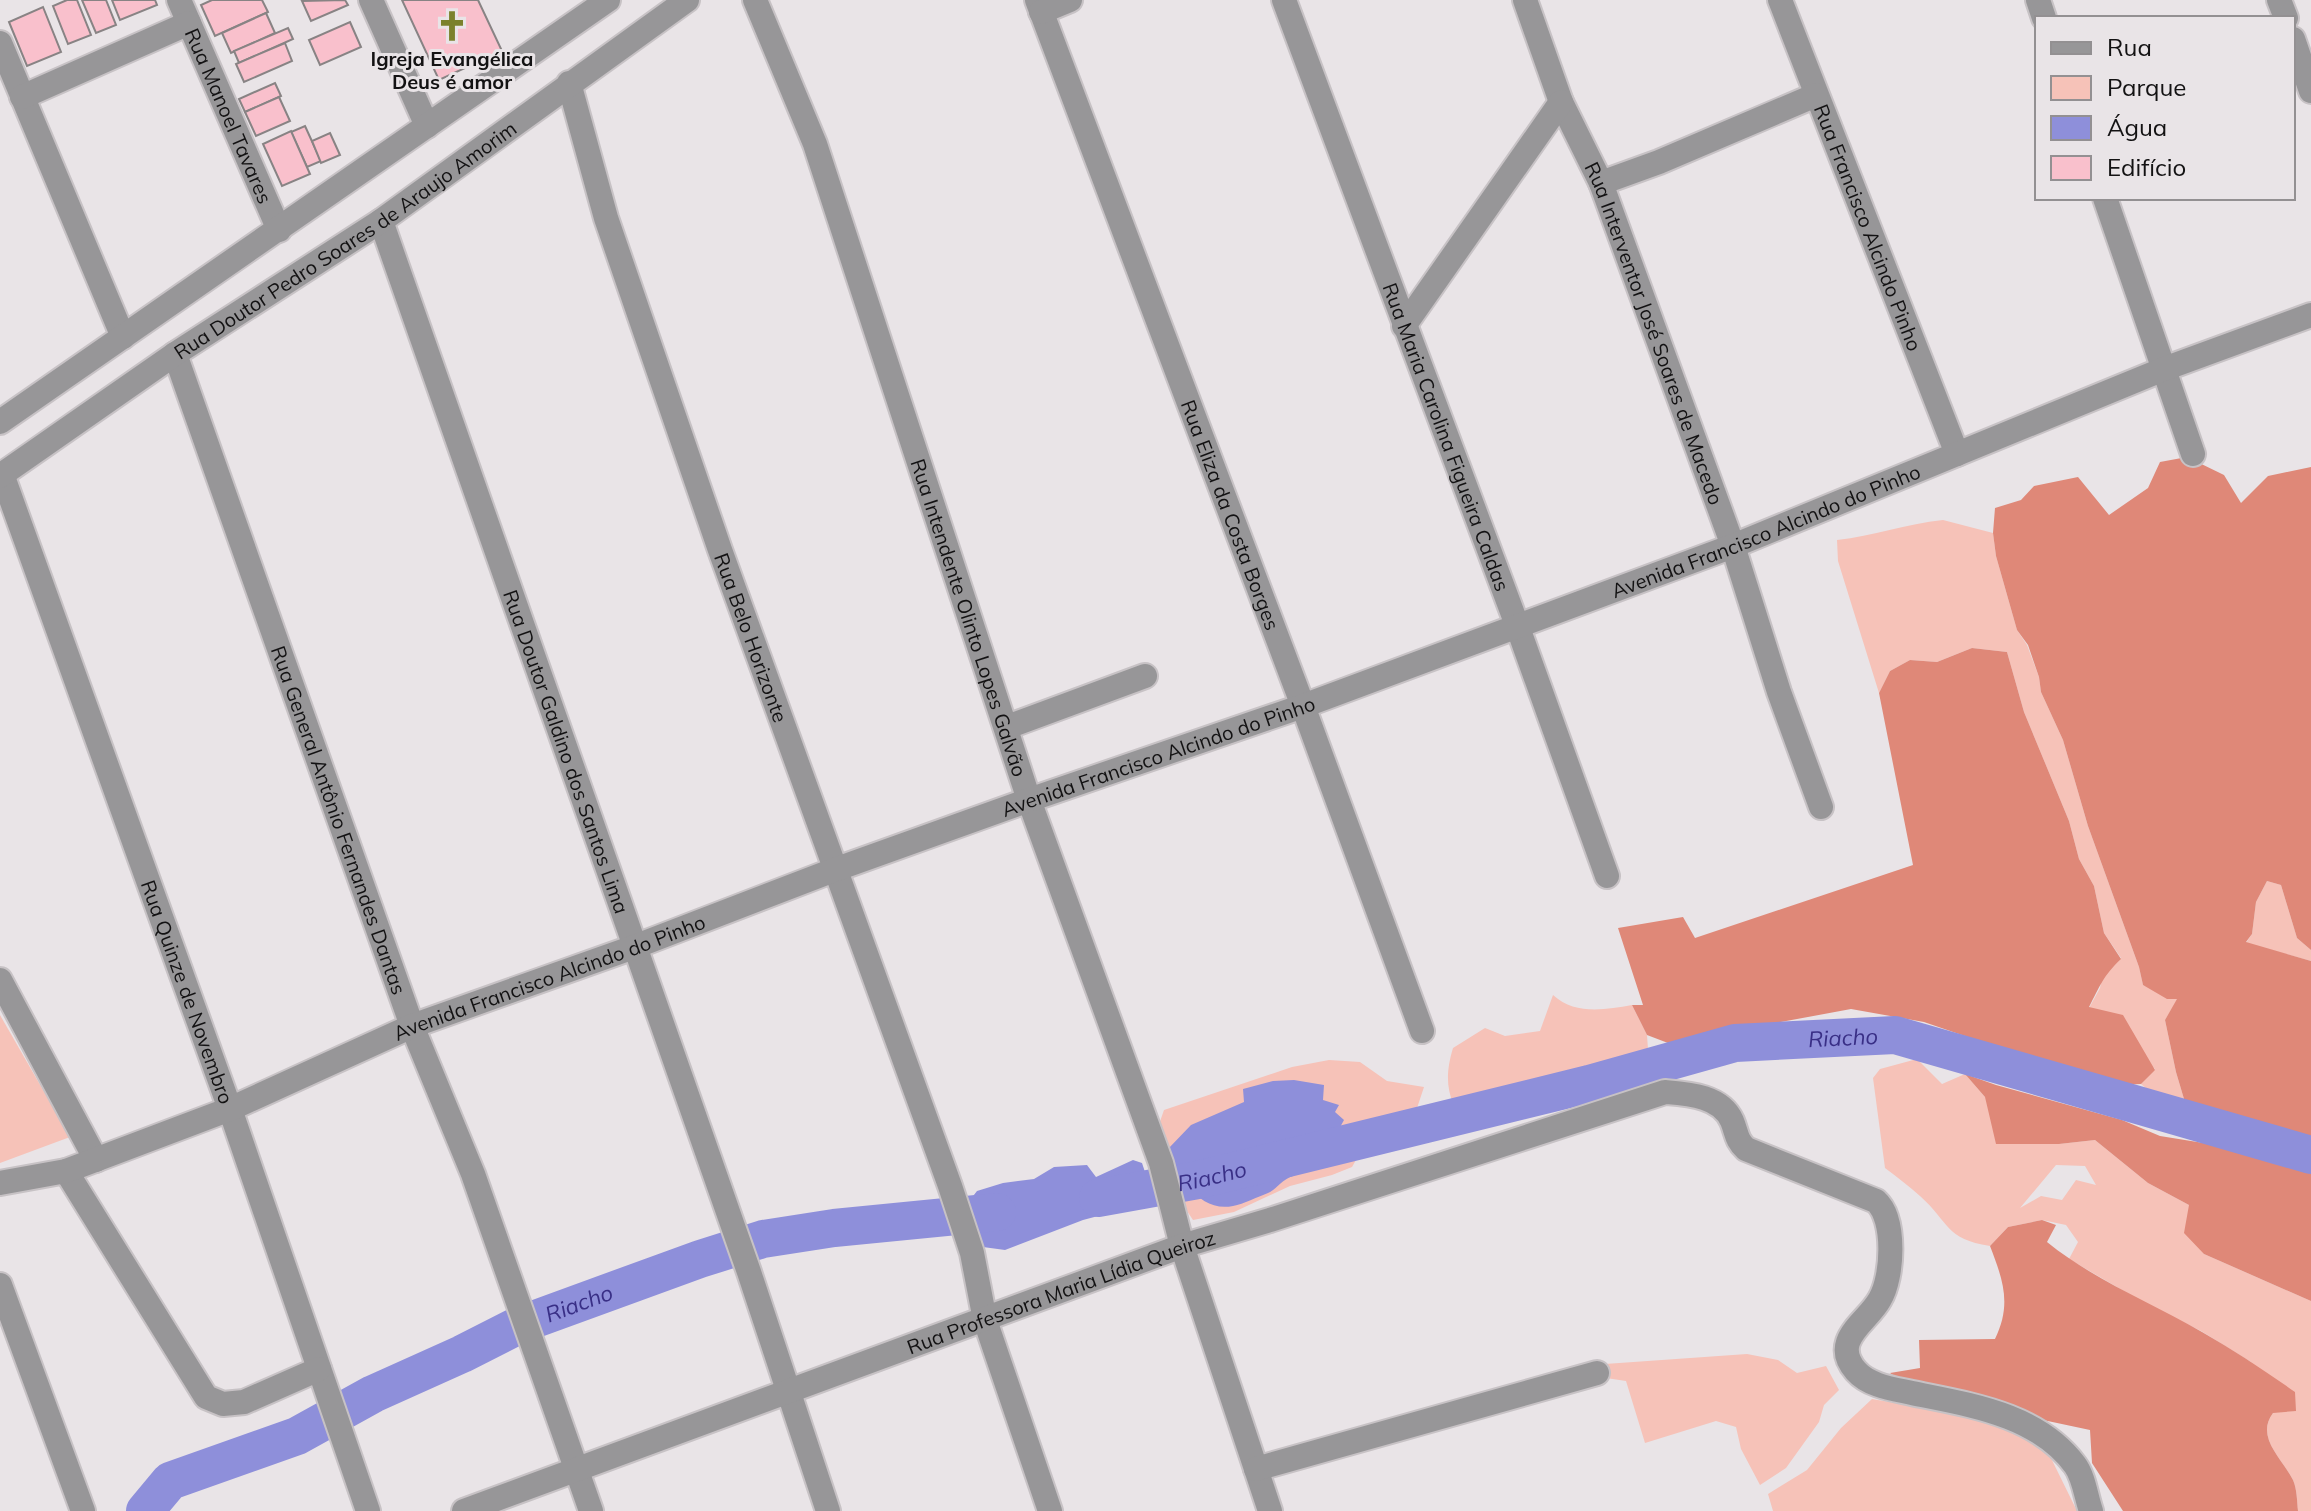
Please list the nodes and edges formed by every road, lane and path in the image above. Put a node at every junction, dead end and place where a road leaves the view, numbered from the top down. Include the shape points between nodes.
1 (179, 0) edge
2 (371, 0) edge
3 (608, 0) edge
4 (755, 0) edge
5 (1070, 0) edge
6 (1284, 0) edge
7 (1525, 0) edge
8 (1780, 0) edge
9 (676, 3) edge
10 (1039, 6) edge
11 (189, 23) junction
12 (0, 43) edge
13 (2295, 45) edge
14 (569, 83) junction
15 (2311, 91) edge
16 (1816, 95) junction
17 (22, 97) junction
18 (1561, 102) junction
19 (427, 126) junction
20 (1601, 183) junction
21 (2106, 200) edge
22 (381, 221) junction
23 (279, 230) junction
24 (2311, 315) edge
25 (1404, 326) junction
26 (123, 337) junction
27 (175, 354) junction
28 (2164, 369) junction
29 (56, 385) junction
30 (83, 420) junction
31 (0, 422) edge
32 (1957, 454) junction
33 (2193, 454) dead end
34 (1, 475) edge
35 (1733, 546) junction
36 (1517, 625) junction
37 (1145, 676) dead end
38 (1303, 706) junction
39 (1007, 727) junction
40 (1029, 800) junction
41 (1821, 807) dead end
42 (834, 870) junction
43 (1607, 876) dead end
44 (634, 947) junction
45 (0, 980) edge
46 (412, 1026) junction
47 (1422, 1031) dead end
48 (230, 1109) junction
49 (96, 1160) junction
50 (66, 1171) junction
51 (0, 1183) edge
52 (1182, 1246) junction
53 (0, 1285) edge
54 (985, 1320) junction
55 (319, 1369) junction
56 (1597, 1373) dead end
57 (788, 1391) junction
58 (1256, 1469) junction
59 (577, 1470) junction
60 (83, 1511) edge
61 (368, 1511) edge
62 (464, 1511) edge
63 (591, 1511) edge
64 (828, 1511) edge
65 (1050, 1511) edge
66 (1270, 1511) edge
67 (2091, 1511) edge

1 - 11 street, Rua Manoel Tavares
2 - 19 street
3 - 19 street
4 - 39 street, Rua Intendente Olinto Lopes Galvão via 815,144
5 - 10 street
6 - 25 street, Rua Maria Carolina Figueira Caldas
7 - 18 street, Rua Interventor José Soares de Macedo
8 - 16 street, Rua Francisco Alcindo Pinho
9 - 14 street, Rua Doutor Pedro Soares de Araujo Amorim
10 - 38 street, Rua Eliza da Costa Borges
11 - 17 street
11 - 23 street, Rua Manoel Tavares
12 - 17 street
13 - 15 street
14 - 22 street, Rua Doutor Pedro Soares de Araujo Amorim
14 - 42 street, Rua Belo Horizonte via 606,218
16 - 20 street
16 - 32 street, Rua Francisco Alcindo Pinho
17 - 26 street
18 - 20 street, Rua Interventor José Soares de Macedo
18 - 25 street
19 - 23 street
20 - 35 street, Rua Interventor José Soares de Macedo
21 - 28 street
22 - 27 street, Rua Doutor Pedro Soares de Araujo Amorim
22 - 44 street, Rua Doutor Galdino dos Santos Lima
23 - 26 street
24 - 28 street, Avenida Francisco Alcindo do Pinho
25 - 36 street, Rua Maria Carolina Figueira Caldas
26 - 29 street
27 - 30 street, Rua Doutor Pedro Soares de Araujo Amorim
27 - 46 street, Rua General Antônio Fernandes Dantas
28 - 32 street, Avenida Francisco Alcindo do Pinho
28 - 33 street
29 - 30 street
29 - 31 street
30 - 34 street, Rua Doutor Pedro Soares de Araujo Amorim
32 - 35 street, Avenida Francisco Alcindo do Pinho
34 - 48 street, Rua Quinze de Novembro
35 - 36 street, Avenida Francisco Alcindo do Pinho
35 - 41 street, Rua Interventor José Soares de Macedo
36 - 38 street, Avenida Francisco Alcindo do Pinho
36 - 43 street, Rua Maria Carolina Figueira Caldas
37 - 39 street
38 - 40 street, Avenida Francisco Alcindo do Pinho
38 - 47 street, Rua Eliza da Costa Borges
39 - 40 street, Rua Intendente Olinto Lopes Galvão
40 - 42 street, Avenida Francisco Alcindo do Pinho
40 - 52 street, Rua Intendente Olinto Lopes Galvão via 1161,1163
42 - 44 street, Avenida Francisco Alcindo do Pinho
42 - 54 street, Rua Belo Horizonte via 950,1186 972,1253
44 - 46 street, Avenida Francisco Alcindo do Pinho
44 - 57 street, Rua Doutor Galdino dos Santos Lima
45 - 49 street
46 - 48 street, Avenida Francisco Alcindo do Pinho
46 - 59 street, Rua General Antônio Fernandes Dantas via 473,1174
48 - 49 street, Avenida Francisco Alcindo do Pinho
48 - 55 street, Rua Quinze de Novembro
49 - 50 street, Avenida Francisco Alcindo do Pinho
50 - 51 street, Avenida Francisco Alcindo do Pinho
50 - 55 street via 206,1397 223,1404 244,1402
52 - 54 street, Rua Professora Maria Lídia Queiroz
52 - 58 street, Rua Intendente Olinto Lopes Galvão
52 - 67 street, Rua Professora Maria Lídia Queiroz via 1665,1092 1698,1096 1725,1111 1746,1149 1881,1205 1889,1224 1886,1283 1878,1303 1852,1330 1850,1362 1857,1372 1897,1390 1992,1410 2047,1437 2077,1467
53 - 60 street
54 - 57 street, Rua Professora Maria Lídia Queiroz
54 - 65 street
55 - 61 street, Rua Quinze de Novembro
56 - 58 street
57 - 59 street, Rua Professora Maria Lídia Queiroz
57 - 64 street, Rua Doutor Galdino dos Santos Lima
58 - 66 street, Rua Intendente Olinto Lopes Galvão
59 - 62 street, Rua Professora Maria Lídia Queiroz
59 - 63 street, Rua General Antônio Fernandes Dantas

